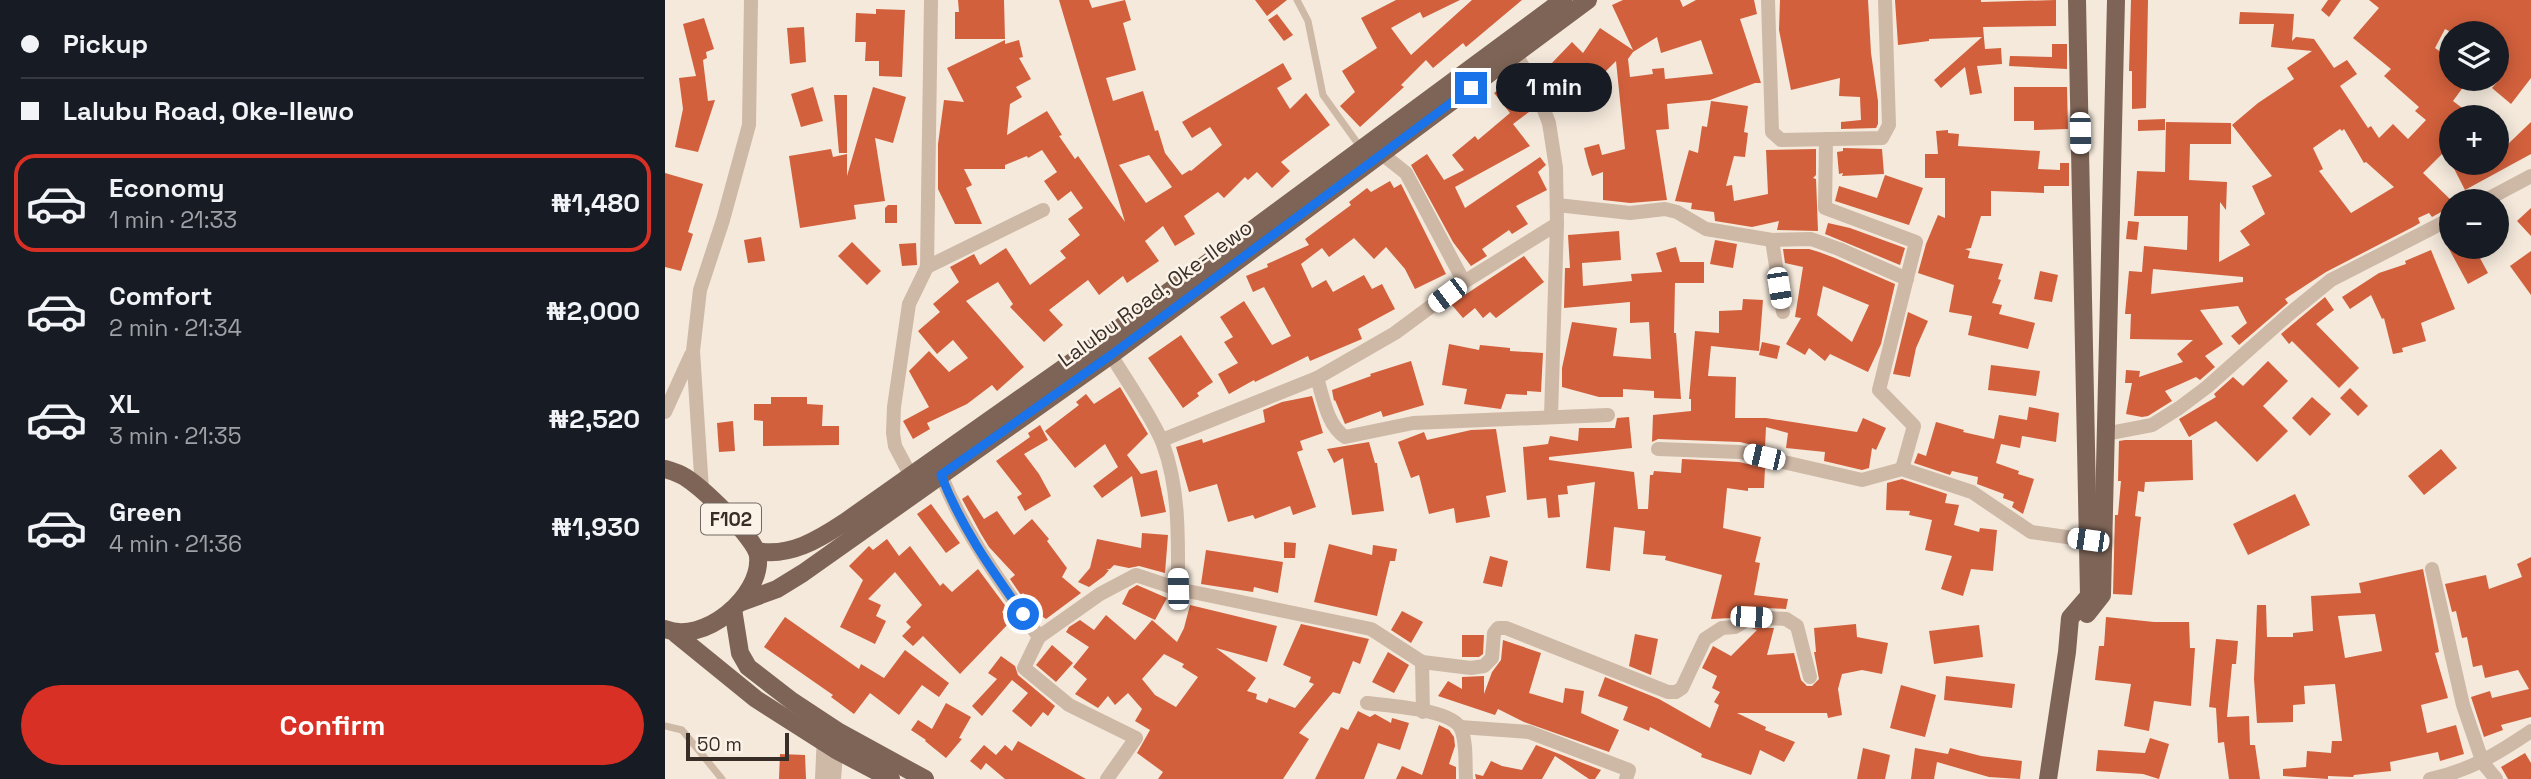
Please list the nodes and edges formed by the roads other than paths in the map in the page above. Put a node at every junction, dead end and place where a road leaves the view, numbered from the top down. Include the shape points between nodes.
1 (751, 0) edge
2 (931, 0) edge
3 (1297, 0) edge
4 (1563, 0) edge
5 (1588, 0) edge
6 (1768, 0) edge
7 (1885, 0) edge
8 (2077, 0) edge
9 (2116, 0) edge
10 (1515, 54) junction
11 (1826, 139) junction
12 (1361, 149) junction
13 (1382, 154) junction
14 (2531, 176) edge
15 (2507, 189) edge
16 (1557, 205) junction
17 (1044, 210) dead end
18 (1557, 224) junction
19 (2439, 225) edge
20 (1772, 240) junction
21 (927, 267) junction
22 (1907, 279) junction
23 (1464, 282) junction
24 (1783, 312) dead end
25 (693, 351) junction
26 (1111, 355) junction
27 (1317, 378) junction
28 (675, 392) junction
29 (695, 393) junction
30 (665, 412) edge
31 (1608, 415) dead end
32 (1551, 416) junction
33 (2105, 434) junction
34 (1162, 440) junction
35 (1657, 449) dead end
36 (665, 469) edge
37 (1902, 469) junction
38 (941, 475) junction
39 (911, 476) junction
40 (702, 490) junction
41 (2088, 540) junction
42 (758, 551) junction
43 (2432, 569) dead end
44 (1178, 589) junction
45 (2095, 596) junction
46 (736, 606) junction
47 (2076, 619) junction
48 (670, 632) edge
49 (1039, 637) junction
50 (1422, 662) junction
51 (1810, 677) dead end
52 (1367, 703) dead end
53 (1423, 712) junction
54 (665, 726) edge
55 (1460, 727) junction
56 (832, 728) junction
57 (2531, 730) edge
58 (830, 746) junction
59 (2483, 763) junction
60 (722, 779) edge
61 (822, 779) edge
62 (834, 779) edge
63 (891, 779) edge
64 (925, 779) edge
65 (1107, 779) edge
66 (1466, 779) edge
67 (1626, 779) edge
68 (2048, 779) edge
69 (2059, 779) edge
70 (2431, 779) edge
71 (2496, 779) edge

1 - 25 street via 749,125 700,290
2 - 21 street
3 - 12 lane via 1308,21 1323,95
4 - 12 main road, Lalubu Road, Oke-Ilewo / F102
5 - 10 main road, Lalubu Road, Oke-Ilewo / F102
6 - 11 street via 1772,132 1780,140
7 - 11 street via 1886,133 1882,138
8 - 41 main road
9 - 33 main road
10 - 13 main road, Lalubu Road, Oke-Ilewo / F102
10 - 16 street via 1549,123
11 - 22 street via 1825,208 1916,242
12 - 39 main road, Lalubu Road, Oke-Ilewo / F102
13 - 23 street via 1406,173
13 - 26 main road, Lalubu Road, Oke-Ilewo / F102
14 - 15 street
16 - 18 street
16 - 20 street via 1630,213 1665,209 1706,229
17 - 21 street
18 - 23 street
18 - 32 street
19 - 33 street via 2331,281 2207,387 2152,425
20 - 22 street via 1811,239
20 - 24 street
21 - 39 street via 909,304 894,407 895,446
22 - 37 street via 1879,390 1914,426
23 - 27 street via 1395,334
25 - 28 street
25 - 29 street
26 - 34 street
26 - 38 main road, Lalubu Road, Oke-Ilewo / F102
27 - 32 street via 1330,418 1345,437 1413,423
27 - 34 street
28 - 29 street
28 - 30 street
29 - 40 street
31 - 32 street
33 - 45 main road
34 - 44 street via 1178,524
35 - 37 street via 1740,452 1862,480
36 - 40 main road, F102
37 - 41 street via 1972,492 2031,532
38 - 46 main road, Lalubu Road, Oke-Ilewo / F102 via 778,589
38 - 49 street via 975,546
39 - 42 main road, Lalubu Road, Oke-Ilewo / F102 via 808,544 773,554
40 - 42 main road, F102
41 - 45 main road
42 - 46 main road, F102 via 757,570
43 - 59 street via 2463,705
44 - 49 street via 1136,576 1100,594
44 - 50 street via 1371,629
45 - 47 main road
46 - 48 main road, F102 via 707,627
46 - 56 main road via 740,653 748,667
47 - 68 main road
47 - 69 main road via 2070,713
48 - 58 main road via 756,699
49 - 65 street via 1024,668 1069,705 1136,738
50 - 51 street via 1484,666 1492,658 1494,633 1506,628 1676,692 1686,682 1705,639 1751,617 1787,619 1797,625
50 - 53 street
52 - 53 street
53 - 55 street via 1447,716
54 - 60 lane via 682,730
55 - 66 street
55 - 67 street via 1529,732 1629,770
56 - 58 street
56 - 64 main road
57 - 59 street
58 - 61 street
58 - 62 street
58 - 63 main road
59 - 70 street
59 - 71 street

